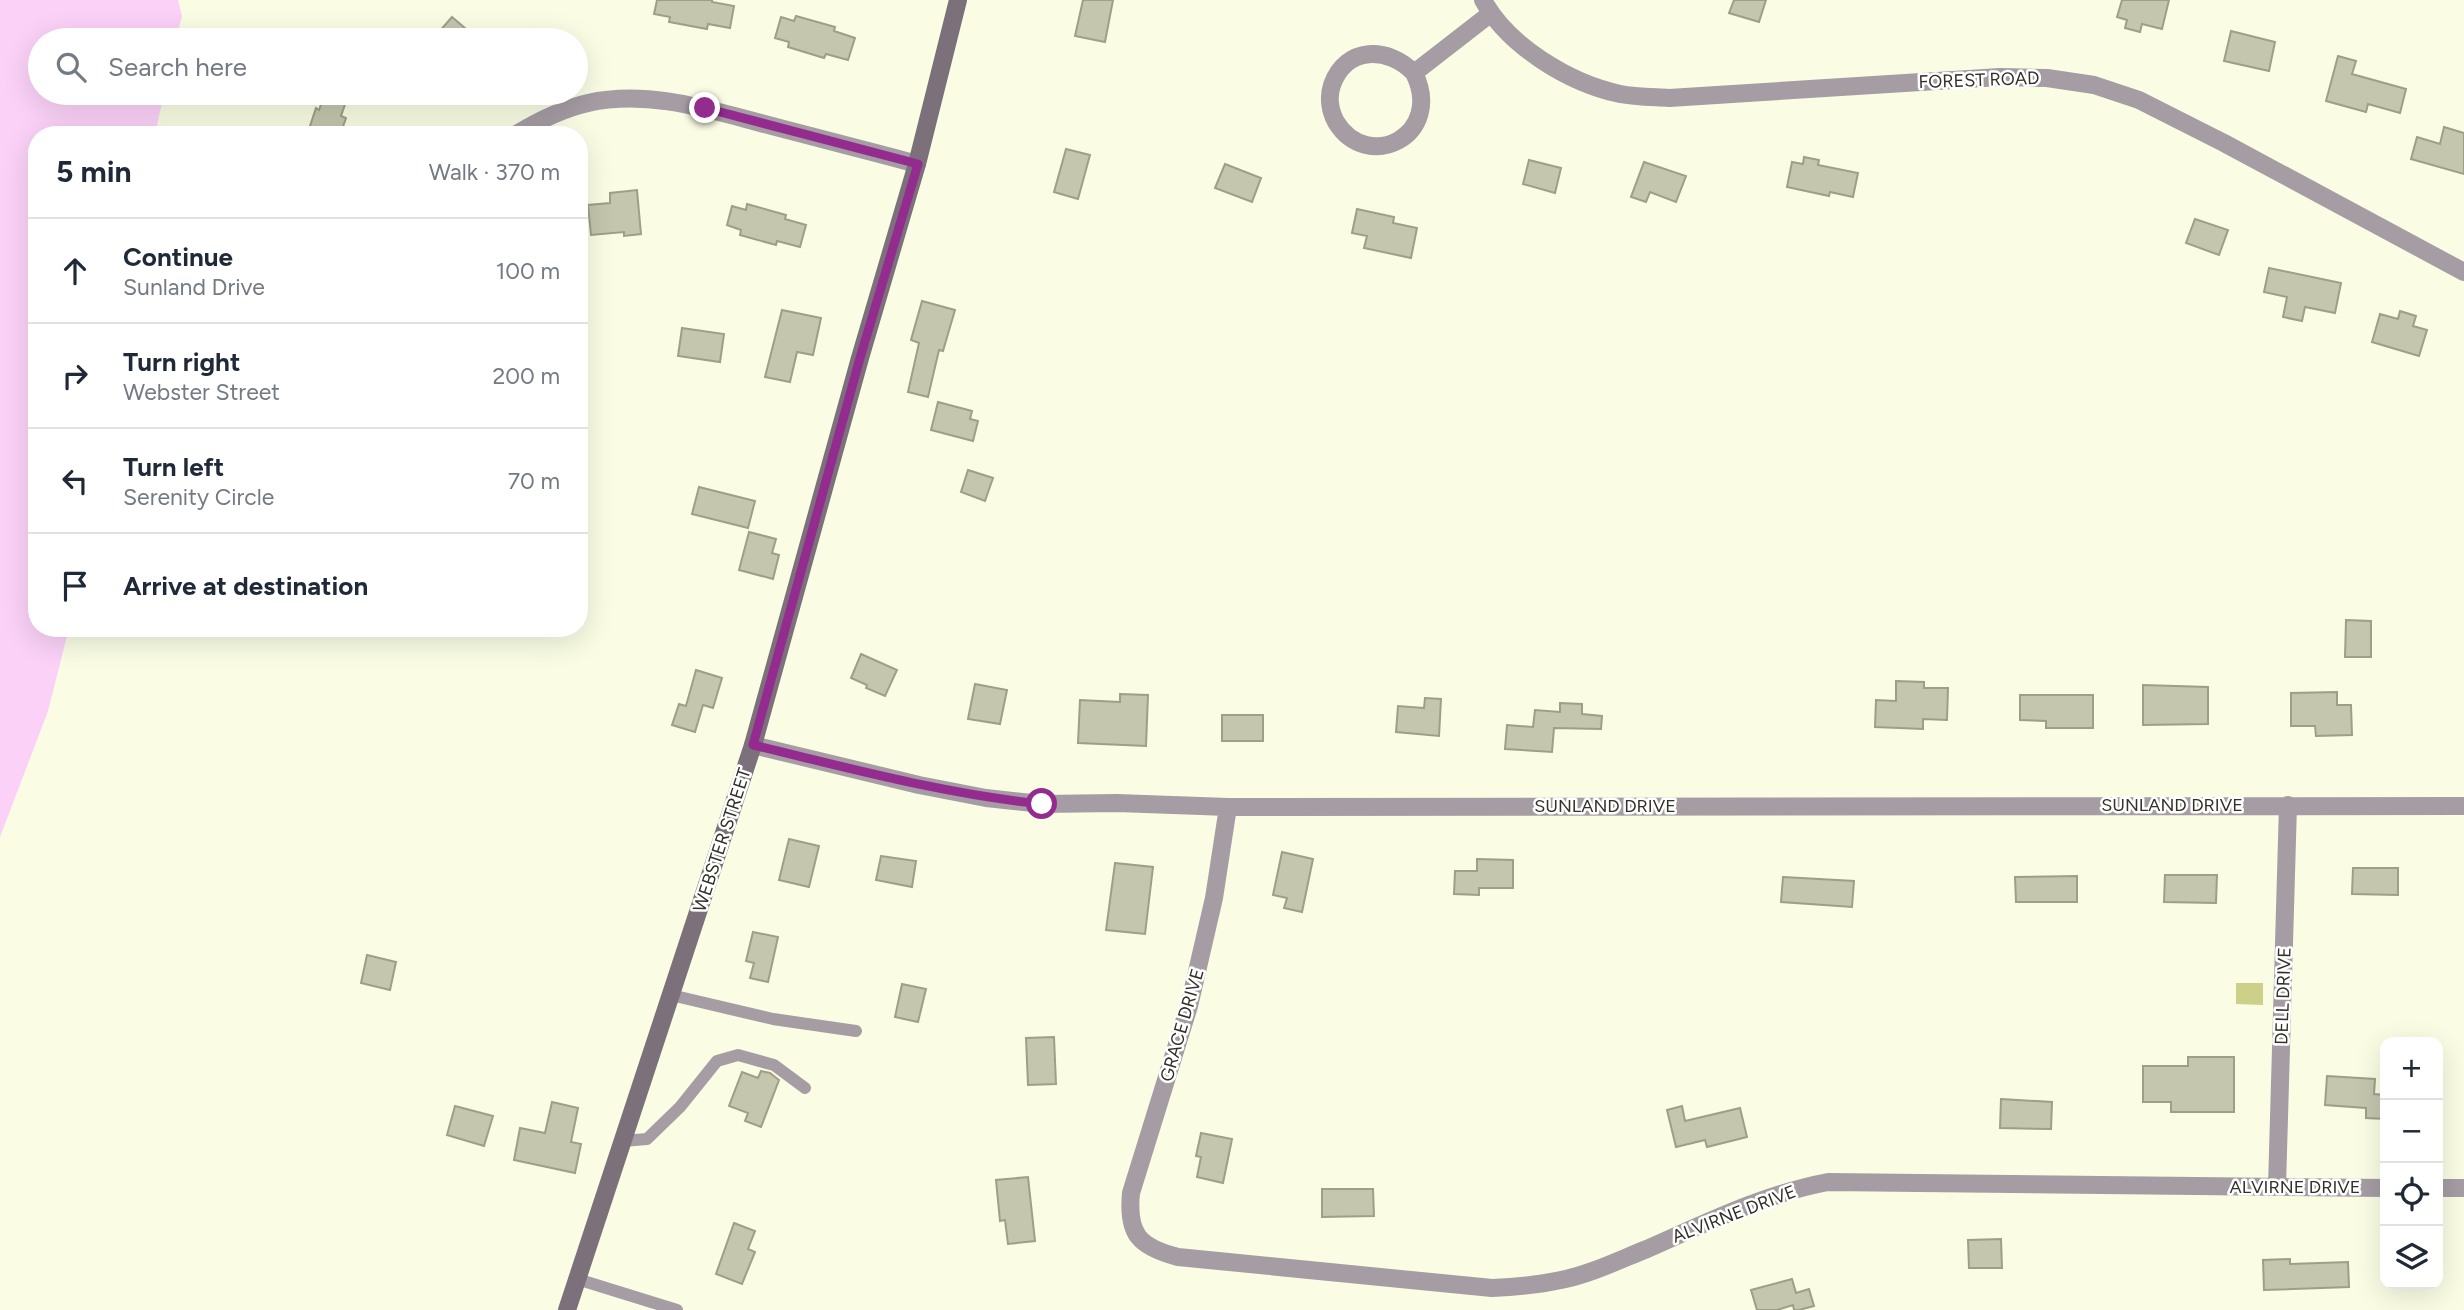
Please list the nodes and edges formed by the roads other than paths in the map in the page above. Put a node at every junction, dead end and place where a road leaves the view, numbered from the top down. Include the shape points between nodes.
1 (958, 0) edge
2 (1486, 7) edge
3 (1414, 73) junction
4 (588, 103) edge
5 (579, 105) edge
6 (530, 126) edge
7 (918, 164) junction
8 (2464, 272) edge
9 (753, 745) junction
10 (2288, 805) junction
11 (2464, 806) edge
12 (1228, 807) junction
13 (671, 995) junction
14 (856, 1031) dead end
15 (805, 1088) dead end
16 (623, 1141) junction
17 (2277, 1187) junction
18 (2380, 1188) edge
19 (2443, 1188) edge
20 (2464, 1188) edge
21 (1138, 1239) joint
22 (577, 1279) junction
23 (567, 1310) edge
24 (677, 1310) edge

1 - 7 main road, WEBSTER STREET
2 - 3 street
2 - 8 street, FOREST ROAD via 1532,54 1573,79 1620,94 1669,98 2000,77 2094,85 2139,100 2211,136
3 - 3 street via 1423,102 1411,131 1385,146 1361,143 1342,131 1330,103 1334,81 1347,63 1375,53 1390,55
4 - 7 street via 659,100 705,108
5 - 6 street
7 - 9 main road, WEBSTER STREET
9 - 12 street, SUNLAND DRIVE via 986,798 1042,804
9 - 13 main road, WEBSTER STREET
10 - 11 street, SUNLAND DRIVE
10 - 12 street, SUNLAND DRIVE
10 - 17 street, DELL DRIVE
12 - 21 street, GRACE DRIVE via 1214,898 1189,1006 1131,1193 1130,1220
13 - 14 lane via 773,1019
13 - 16 main road, WEBSTER STREET
15 - 16 lane via 774,1065 738,1055 717,1061 647,1139
16 - 22 main road, WEBSTER STREET
17 - 18 street, ALVIRNE DRIVE
17 - 21 street, ALVIRNE DRIVE via 1828,1182 1782,1193 1597,1269 1516,1287 1178,1257 1149,1248
19 - 20 street
22 - 23 main road, WEBSTER STREET
22 - 24 lane

